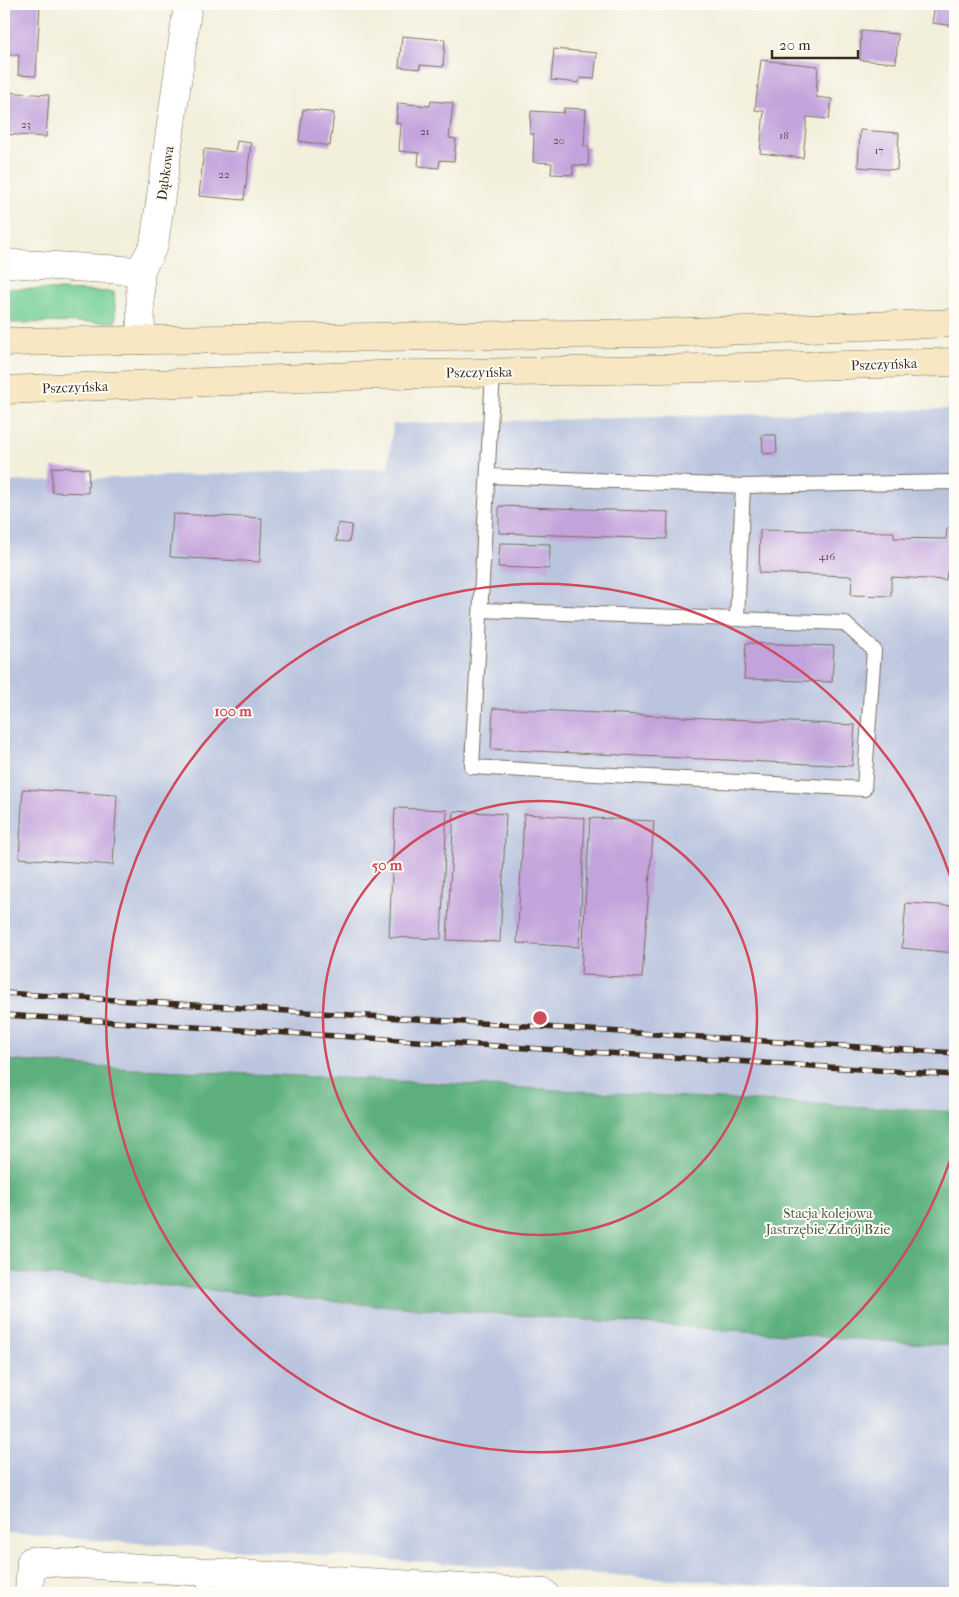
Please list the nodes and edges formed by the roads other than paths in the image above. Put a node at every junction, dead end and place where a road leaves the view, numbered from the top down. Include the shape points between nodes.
1 (188, 4) edge
2 (4, 263) edge
3 (140, 271) junction
4 (955, 323) edge
5 (141, 340) junction
6 (4, 342) edge
7 (955, 362) edge
8 (493, 372) junction
9 (4, 390) edge
10 (488, 476) junction
11 (955, 482) edge
12 (743, 486) junction
13 (481, 610) junction
14 (736, 619) junction
15 (207, 1583) edge
16 (30, 1593) edge
17 (544, 1593) edge

1 - 3 street, Dąbkowa via 154,245
2 - 3 street
3 - 5 street, Dąbkowa
4 - 5 main road via 655,334
5 - 6 main road
7 - 8 main road, Pszczyńska
8 - 9 main road, Pszczyńska
8 - 10 lane
10 - 12 lane
10 - 13 lane
11 - 12 lane
12 - 14 lane
13 - 14 lane
13 - 14 lane via 472,768 864,789 874,650 844,623
15 - 16 street via 32,1561
15 - 17 street

